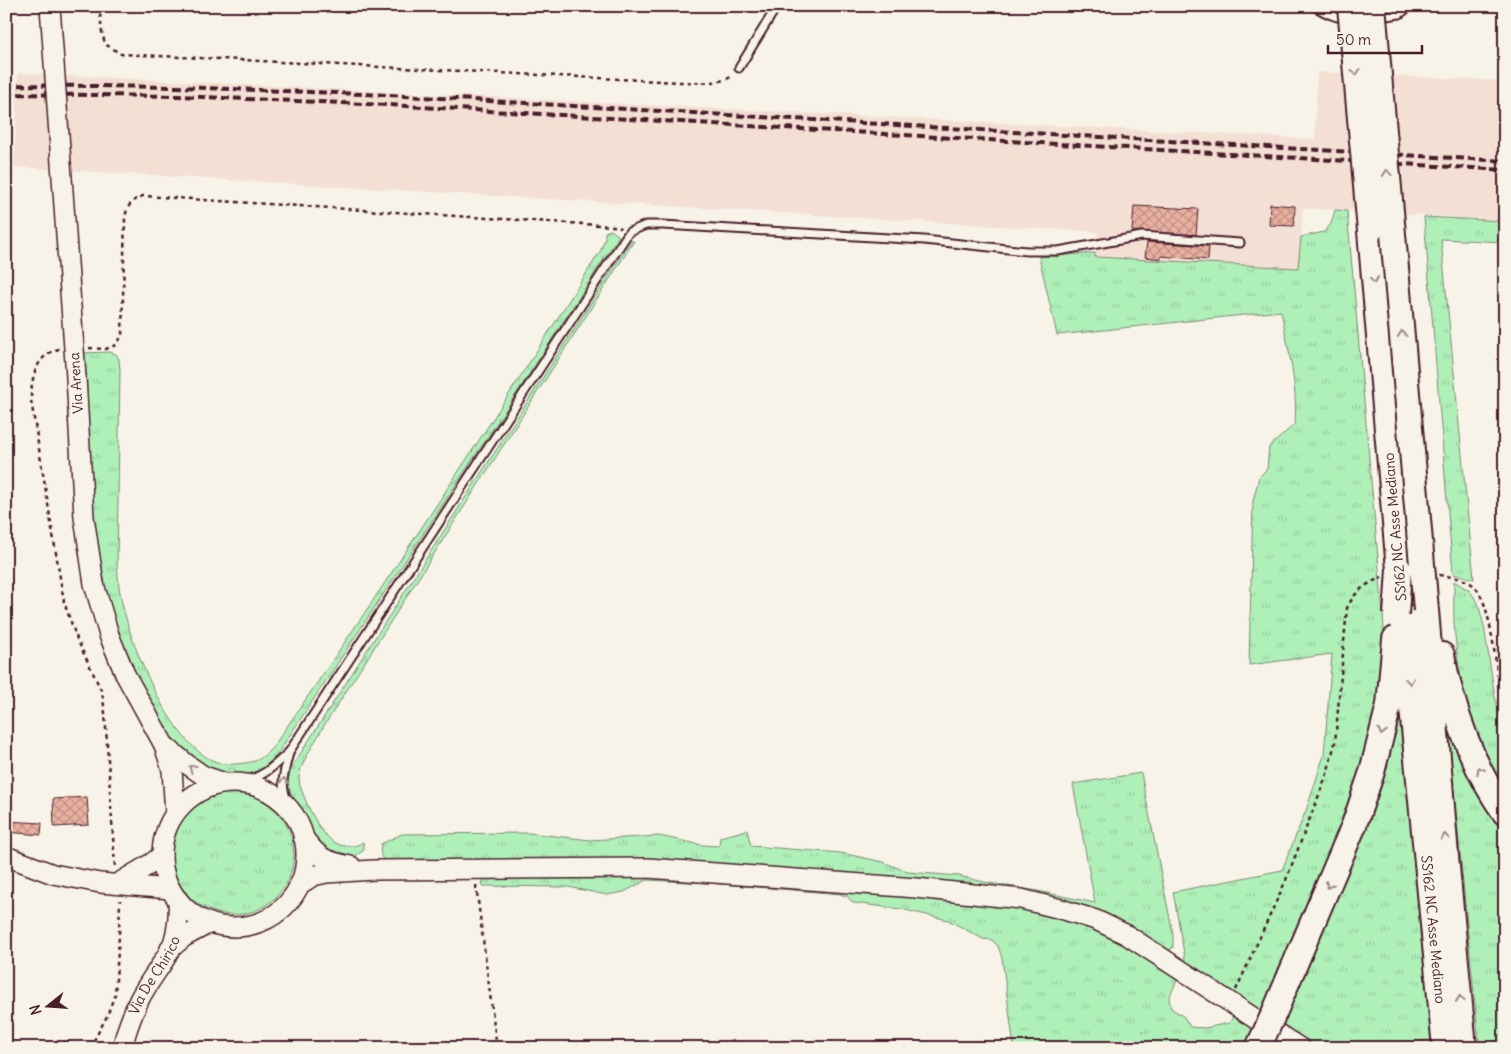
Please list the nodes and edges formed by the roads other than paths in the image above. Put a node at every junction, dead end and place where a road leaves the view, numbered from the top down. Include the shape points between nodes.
1 (50, 6) edge
2 (777, 6) edge
3 (1314, 6) edge
4 (1410, 6) edge
5 (1364, 13) edge
6 (739, 68) road end
7 (1240, 243) dead end
8 (1416, 612) junction
9 (164, 745) junction
10 (289, 752) junction
11 (232, 783) junction
12 (290, 810) junction
13 (175, 812) junction
14 (1505, 812) edge
15 (303, 837) junction
16 (162, 855) junction
17 (6, 856) edge
18 (374, 870) junction
19 (117, 884) junction
20 (299, 885) junction
21 (174, 894) junction
22 (210, 923) junction
23 (170, 949) junction
24 (122, 1048) edge
25 (1258, 1048) edge
26 (1300, 1048) edge
27 (1445, 1048) edge
28 (1464, 1048) edge

1 - 9 street, Via Arena, bridge via 84,517 94,584 122,666
2 - 6 lane
3 - 5 lane via 1338,18
4 - 5 lane via 1400,14
8 -> 5 highway, SS162 NC Asse Mediano, bridge via 1405,372
5 -> 8 highway, SS162 NC Asse Mediano, bridge via 1396,572
7 - 10 lane via 1142,236 1058,252 924,240 663,225 646,225 629,232
14 -> 8 highway via 1474,759 1444,665
8 -> 25 highway, bridge via 1354,825
8 -> 27 highway, SS162 NC Asse Mediano
28 -> 8 highway, SS162 NC Asse Mediano via 1446,856
11 -> 9 street, Via Arena via 204,776
9 - 13 street, Via Arena via 172,770
10 - 11 lane via 266,773
12 -> 10 lane via 282,782
11 - 12 street via 254,785 267,791
11 - 13 street via 207,788 192,796
12 - 15 street
13 - 16 street via 165,833
15 - 18 street via 313,851 330,861
15 - 20 street via 306,853
16 - 19 street
16 - 21 street via 164,872
17 - 19 street via 53,874
18 - 20 street via 326,873 313,876
18 - 26 street via 648,868 1021,899 1096,920 1127,935
19 - 21 street
20 - 22 street via 283,907 262,921 236,927
21 - 22 street via 187,910
21 - 23 street, Via De Chirico via 178,916
22 - 23 street
23 - 24 street, Via De Chirico via 140,999

